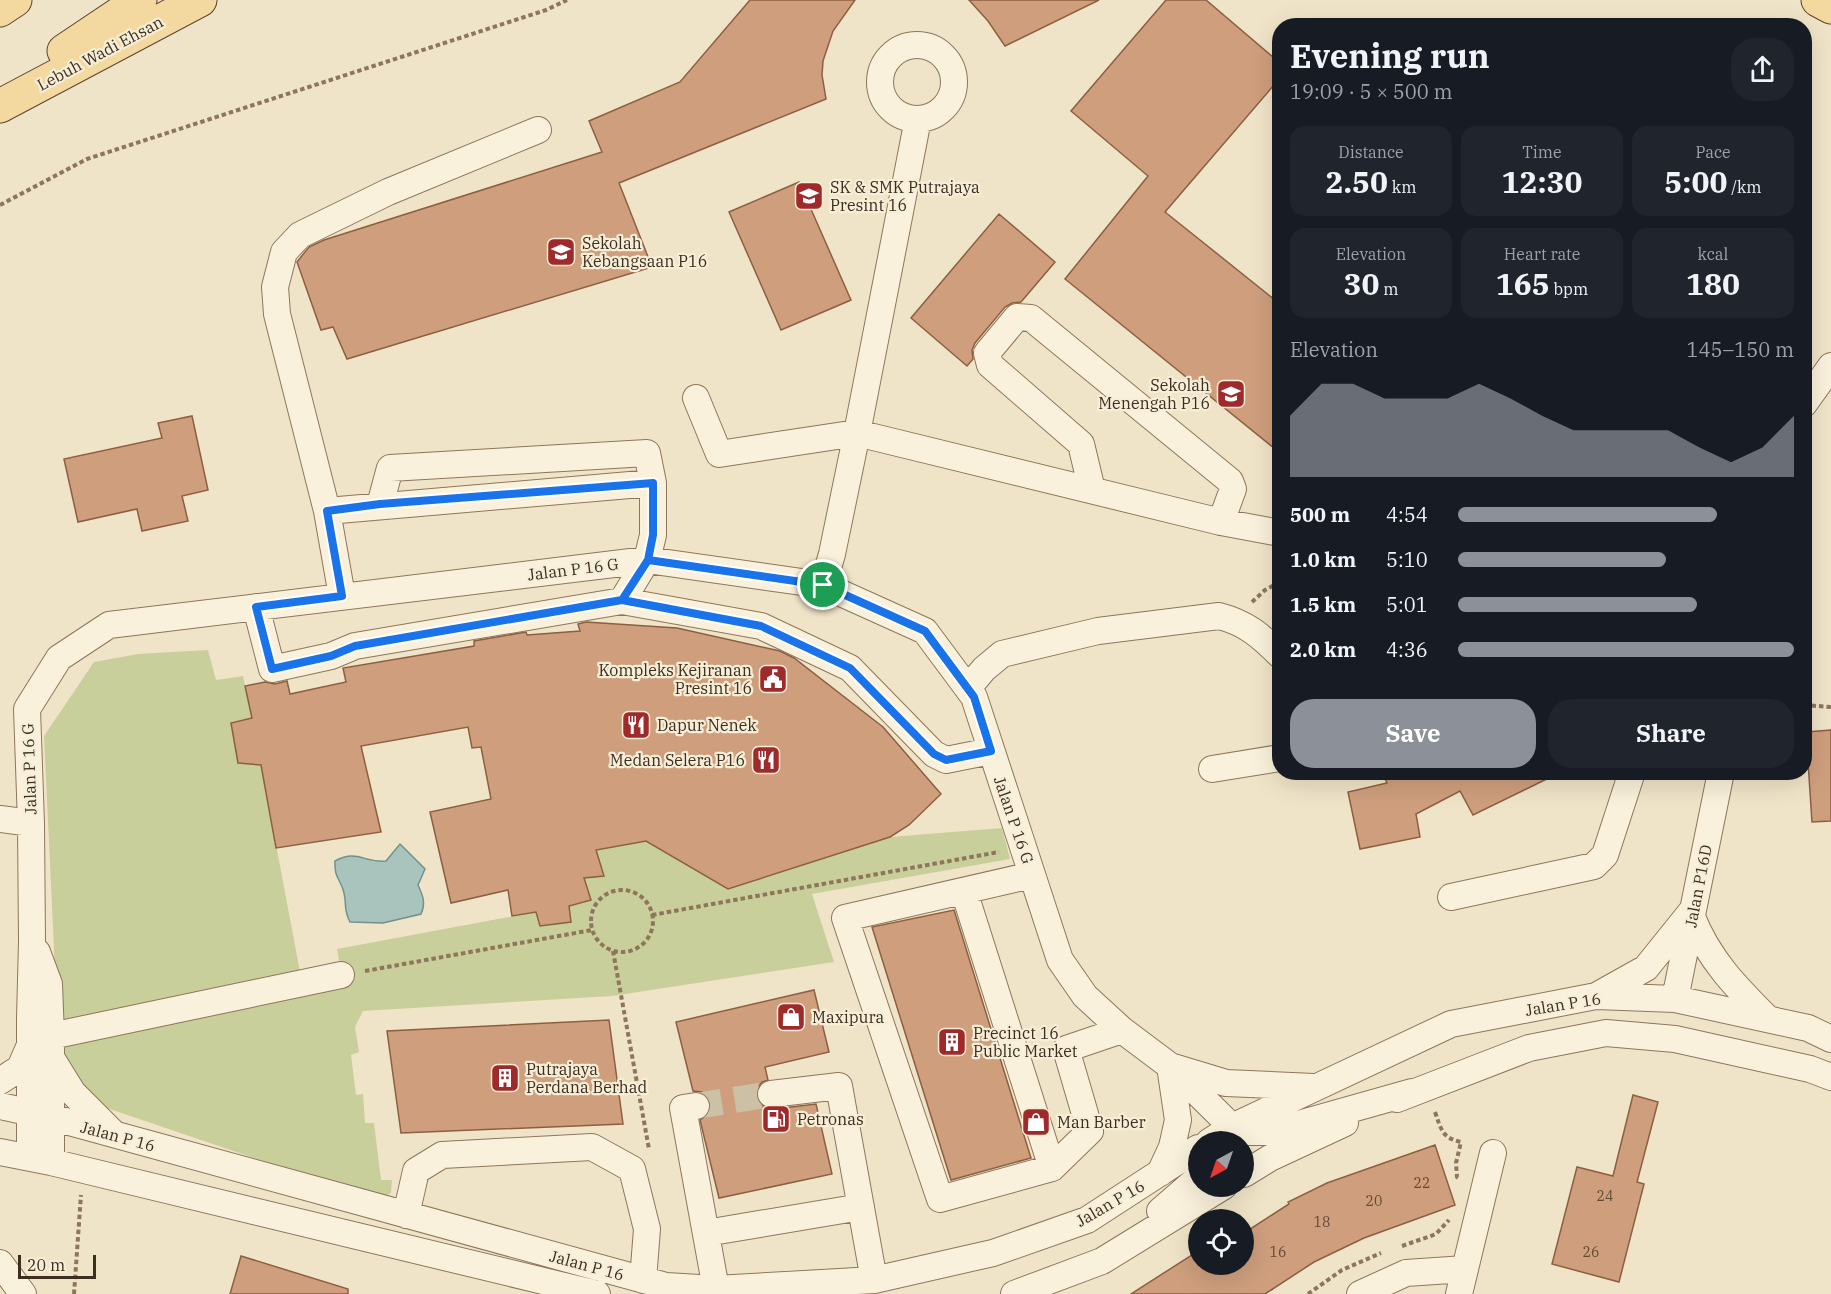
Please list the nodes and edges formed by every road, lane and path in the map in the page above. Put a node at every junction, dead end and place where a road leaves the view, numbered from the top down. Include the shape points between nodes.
1 (15, 0) edge
2 (140, 0) edge
3 (200, 0) edge
4 (567, 0) edge
5 (1818, 0) edge
6 (1831, 7) edge
7 (0, 10) edge
8 (0, 95) edge
9 (0, 106) edge
10 (918, 119) dead end
11 (538, 130) dead end
12 (0, 205) edge
13 (1831, 366) edge
14 (1812, 393) edge
15 (696, 398) dead end
16 (857, 433) junction
17 (653, 483) junction
18 (1092, 490) junction
19 (380, 504) junction
20 (327, 511) junction
21 (1221, 522) junction
22 (1272, 532) edge
23 (648, 560) junction
24 (823, 585) junction
25 (342, 596) junction
26 (622, 600) junction
27 (256, 607) junction
28 (1272, 647) edge
29 (968, 688) junction
30 (1812, 705) edge
31 (1831, 706) edge
32 (991, 751) junction
33 (1272, 759) edge
34 (1212, 769) dead end
35 (1629, 780) edge
36 (1719, 780) edge
37 (0, 819) edge
38 (31, 823) junction
39 (1024, 848) junction
40 (1032, 875) junction
41 (964, 891) junction
42 (1451, 897) dead end
43 (1693, 912) junction
44 (652, 915) junction
45 (592, 930) junction
46 (613, 951) junction
47 (341, 975) joint
48 (1596, 996) junction
49 (1675, 999) junction
50 (1768, 1019) junction
51 (1122, 1030) junction
52 (1606, 1034) junction
53 (1831, 1039) edge
54 (44, 1047) junction
55 (1737, 1053) junction
56 (1170, 1066) junction
57 (1831, 1077) edge
58 (0, 1081) edge
59 (1318, 1087) junction
60 (1418, 1089) junction
61 (771, 1094) tunnel mouth
62 (0, 1106) edge
63 (696, 1106) dead end
64 (41, 1115) junction
65 (1226, 1131) edge
66 (1235, 1131) edge
67 (1254, 1132) edge
68 (116, 1136) junction
69 (649, 1150) dead end
70 (0, 1152) edge
71 (1493, 1153) dead end
72 (1188, 1155) edge
73 (40, 1160) junction
74 (1052, 1168) junction
75 (1254, 1168) edge
76 (83, 1171) junction
77 (1160, 1173) junction
78 (1462, 1181) dead end
79 (1188, 1187) edge
80 (1206, 1197) edge
81 (861, 1207) junction
82 (406, 1215) junction
83 (1455, 1215) dead end
84 (706, 1233) junction
85 (1400, 1246) dead end
86 (1382, 1253) dead end
87 (1102, 1261) junction
88 (0, 1263) edge
89 (1465, 1269) junction
90 (643, 1280) junction
91 (874, 1280) junction
92 (716, 1289) junction
93 (23, 1294) edge
94 (74, 1294) edge
95 (597, 1294) edge
96 (1014, 1294) edge
97 (1308, 1294) edge
98 (1360, 1294) edge
99 (1459, 1294) edge

1 - 7 main road
2 - 8 main road
3 - 9 main road, Lebuh Wadi Ehsan
4 - 12 path via 87,159
5 - 6 main road
10 - 16 street
11 - 20 street via 388,192 300,235 284,252 275,287 278,315
13 - 14 street
15 - 16 street via 719,454
16 - 18 street
16 - 24 street
17 - 19 street
17 - 19 street via 647,453 390,468
17 - 23 street via 653,535
18 - 21 street
18 - 21 street via 1081,444 990,365 987,353 1017,317 1031,318 1230,481 1233,489
19 - 20 street
20 - 25 street
21 - 22 street
23 - 24 street, Jalan P 16 G
23 - 25 street, Jalan P 16 G
23 - 26 street
24 - 29 street, Jalan P 16 G via 925,631
25 - 27 street, Jalan P 16 G
26 - 27 street via 355,646 331,656 272,669
26 - 32 street via 761,626 850,668 934,754 946,760
27 - 38 street, Jalan P 16 G via 109,625 59,658 27,709
28 - 29 street via 1237,621 1219,616 1098,631 1002,654
29 - 32 street, Jalan P 16 G
30 - 31 path
32 - 39 street, Jalan P 16 G
33 - 34 street
35 - 42 street via 1605,855 1594,866
36 - 43 street, Jalan P16D
37 - 38 street
38 - 54 street, Jalan P 16 G via 33,941 49,984
39 - 40 street, Jalan P 16 G
39 - 44 path
40 - 41 street
40 - 51 street, Jalan P 16 G via 1060,960 1085,996
41 - 74 street
41 - 74 street via 845,918 940,1199
43 - 48 street via 1646,968
43 - 49 street, Jalan P16D
43 - 50 street via 1714,960
44 - 45 path via 649,906 634,892 614,891 597,902 590,920
44 - 46 path via 653,926 643,944 634,950
45 - 46 path via 596,939
45 - 47 path
46 - 69 path
47 - 54 street
48 - 49 street, Jalan P 16
48 - 59 street, Jalan P 16 via 1451,1024
49 - 50 street, Jalan P 16
49 - 52 street
49 - 55 street via 1693,1025
50 - 53 street, Jalan P 16 via 1808,1028
51 - 56 street, Jalan P 16 G
51 - 74 street via 1066,1049 1090,1131
52 - 55 street via 1675,1039
52 - 60 street via 1529,1048
54 - 58 street
54 - 64 street, Jalan P 16 G
54 - 68 street via 73,1093
55 - 57 street
56 - 59 street via 1226,1083
56 - 65 street, Jalan P 16 G
56 - 77 street via 1178,1120 1172,1147
59 - 66 street, Jalan P 16
60 - 67 street via 1270,1132
60 - 75 street
60 - 78 path via 1444,1136 1461,1142 1456,1163 1457,1177
61 - 81 street via 838,1086
62 - 64 street, Jalan P 16
63 - 84 street via 682,1108
64 - 68 street, Jalan P 16
64 - 73 street, Jalan P 16 G
68 - 82 street, Jalan P 16
70 - 73 street, Jalan P 16
71 - 89 street
72 - 77 street, Jalan P 16
73 - 76 street, Jalan P 16
76 - 94 path
76 - 95 street, Jalan P 16
77 - 91 street, Jalan P 16 via 1087,1220 993,1253
79 - 87 street
80 - 87 street
81 - 84 street
81 - 91 street
82 - 90 street, Jalan P 16
82 - 90 street via 416,1171 442,1155 592,1147 632,1169 647,1228
83 - 85 path via 1436,1234
84 - 92 street
86 - 97 path via 1342,1270
87 - 96 street
88 - 93 street
89 - 98 street via 1406,1273
89 - 99 street
90 - 92 street, Jalan P 16 via 666,1286
91 - 92 street, Jalan P 16

